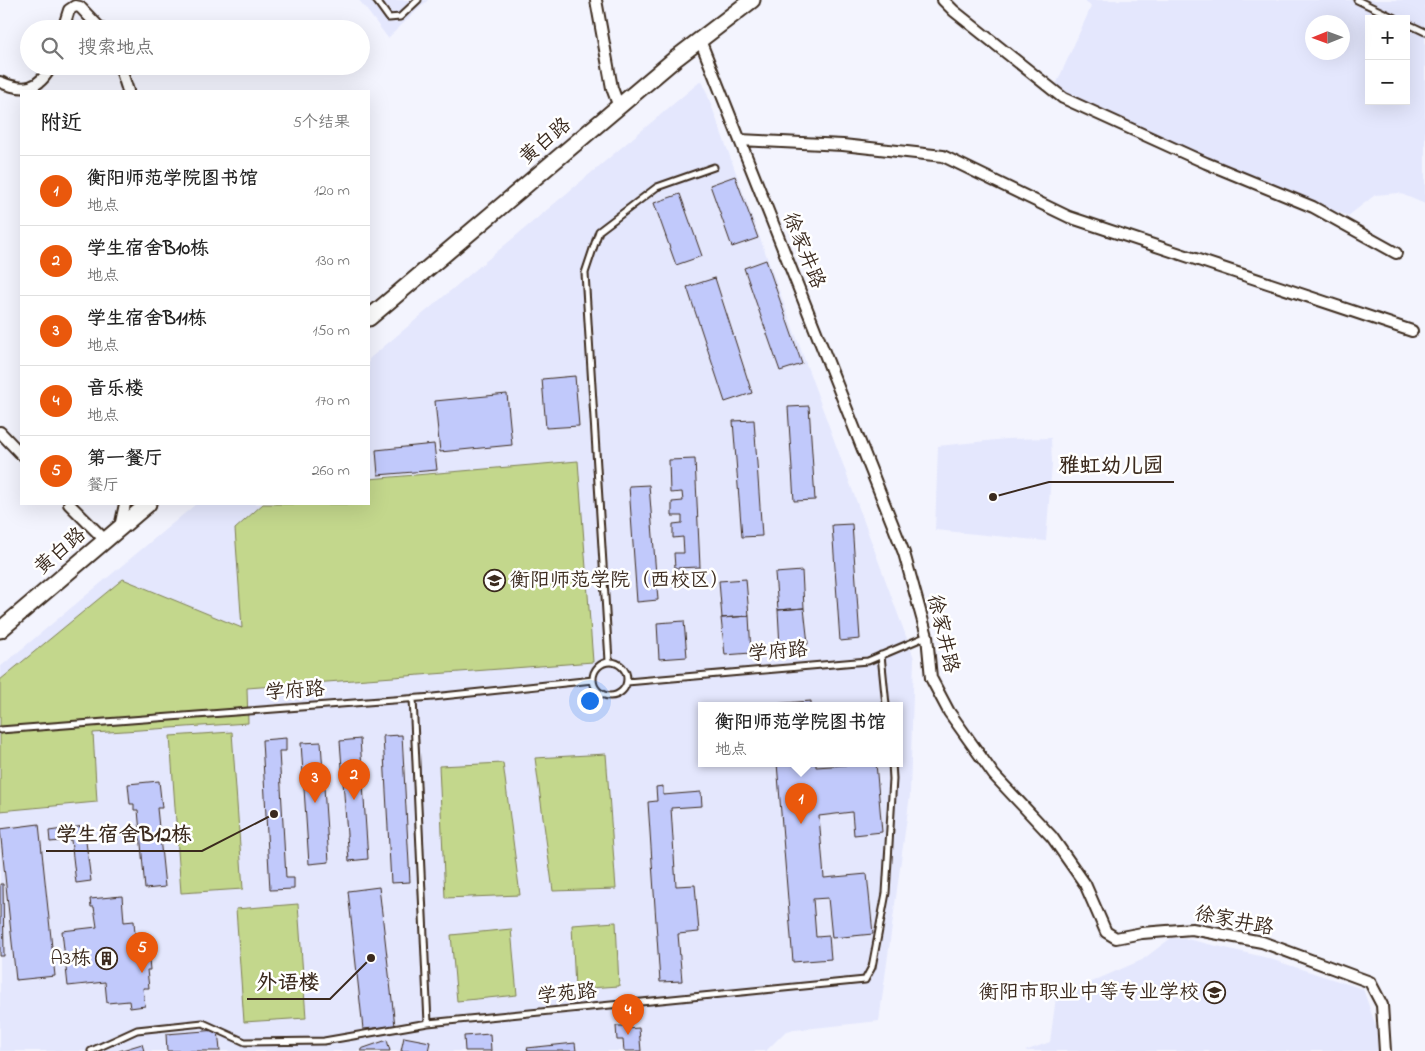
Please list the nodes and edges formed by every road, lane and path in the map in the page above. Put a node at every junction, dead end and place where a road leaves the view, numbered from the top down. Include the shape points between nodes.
1 (376, 0) edge
2 (418, 0) edge
3 (596, 0) edge
4 (752, 0) edge
5 (943, 0) edge
6 (1357, 0) edge
7 (1389, 15) edge
8 (66, 20) edge
9 (92, 20) edge
10 (1410, 25) edge
11 (1425, 32) edge
12 (700, 40) junction
13 (46, 75) edge
14 (123, 75) edge
15 (0, 82) edge
16 (128, 90) edge
17 (619, 107) junction
18 (740, 140) junction
19 (714, 167) dead end
20 (1396, 254) dead end
21 (370, 317) edge
22 (1412, 331) dead end
23 (0, 432) edge
24 (20, 453) edge
25 (70, 505) edge
26 (125, 505) edge
27 (147, 505) edge
28 (120, 527) junction
29 (105, 540) junction
30 (0, 630) edge
31 (927, 636) junction
32 (881, 655) junction
33 (609, 661) junction
34 (592, 680) junction
35 (627, 682) junction
36 (413, 698) junction
37 (886, 702) edge
38 (0, 730) edge
39 (892, 767) edge
40 (428, 1023) junction
41 (91, 1051) edge
42 (1385, 1051) edge

1 - 2 lane via 389,18 400,17
3 - 17 street via 612,88
4 - 12 main road, 黄白路
5 - 20 street via 1063,98 1313,207
6 - 7 lane
8 - 9 street via 69,10 75,6
10 - 11 lane
12 - 17 main road, 黄白路
12 - 18 street, 徐家井路
13 - 15 street via 42,82 29,88
14 - 16 street
17 - 21 main road, 黄白路
18 - 22 street via 843,144 943,156 1069,217
18 - 31 street, 徐家井路 via 904,553
19 - 33 lane via 657,187 600,231 585,273
23 - 24 street
25 - 29 street
26 - 28 street
27 - 28 main road, 黄白路
28 - 29 main road, 黄白路
29 - 30 main road, 黄白路
31 - 32 lane, 学府路
31 - 42 street, 徐家井路 via 931,678 949,712 994,775 1058,845 1086,884 1106,932 1116,938 1192,929 1262,942 1370,982 1382,1006
32 - 35 lane, 学府路 via 868,661
32 - 37 lane
33 - 34 lane via 599,665
33 - 35 lane via 623,668
34 - 35 lane via 599,692 611,696 624,689
34 - 36 lane, 学府路
36 - 38 lane, 学府路
36 - 40 lane
39 - 40 lane, 学苑路 via 886,893 872,967 865,980
40 - 41 lane, 学苑路 via 324,1041 245,1042 203,1023 137,1030

